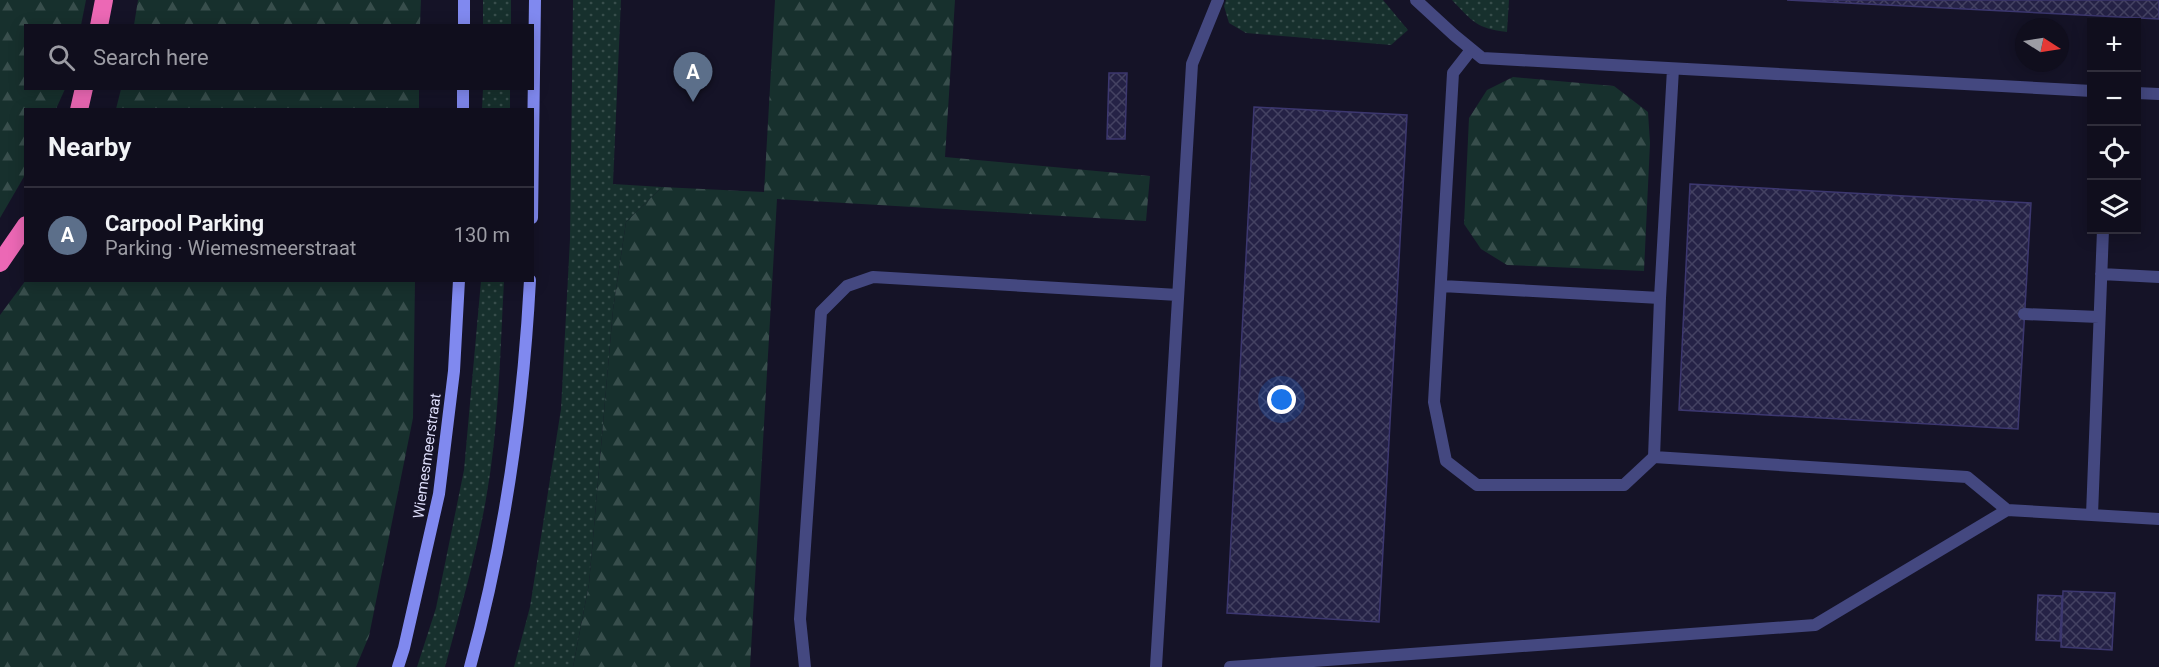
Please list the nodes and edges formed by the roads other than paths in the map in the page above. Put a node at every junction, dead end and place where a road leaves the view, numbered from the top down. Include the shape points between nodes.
1 (104, 0) edge
2 (464, 0) edge
3 (535, 0) edge
4 (1218, 0) edge
5 (1416, 0) edge
6 (99, 24) edge
7 (464, 24) edge
8 (1471, 50) junction
9 (1673, 69) junction
10 (534, 73) edge
11 (83, 90) edge
12 (463, 90) edge
13 (534, 90) edge
14 (2087, 91) edge
15 (2141, 93) edge
16 (2159, 94) edge
17 (79, 108) edge
18 (463, 108) edge
19 (534, 108) edge
20 (24, 228) edge
21 (2103, 234) edge
22 (0, 262) edge
23 (2101, 274) junction
24 (2159, 277) edge
25 (459, 282) edge
26 (530, 282) edge
27 (1442, 286) junction
28 (1178, 295) junction
29 (1660, 298) junction
30 (2024, 314) dead end
31 (2099, 317) junction
32 (1654, 457) junction
33 (2007, 510) junction
34 (2092, 515) junction
35 (2159, 519) edge
36 (398, 667) edge
37 (470, 667) edge
38 (806, 667) edge
39 (1156, 667) edge
40 (1230, 667) edge

1 - 6 highway
2 - 7 main road
3 - 10 main road
4 - 28 lane via 1192,64
5 - 8 lane
8 - 9 lane via 1482,58
8 - 27 lane via 1453,73
9 - 14 lane
9 - 29 lane
11 - 17 highway
12 - 18 main road
13 - 19 main road
15 - 16 lane
20 - 22 highway
21 - 23 lane
23 - 24 lane
23 - 31 lane
25 - 36 main road, Wiemesmeerstraat via 439,494
26 - 37 main road via 512,474 489,598
27 - 29 lane
27 - 32 lane via 1434,402 1446,461 1477,485 1624,485
28 - 38 lane via 873,277 847,286 821,312 800,619
28 - 39 lane
29 - 32 lane
30 - 31 lane
31 - 34 lane
32 - 33 lane via 1967,477
33 - 34 lane
33 - 40 lane via 1815,625
34 - 35 lane

